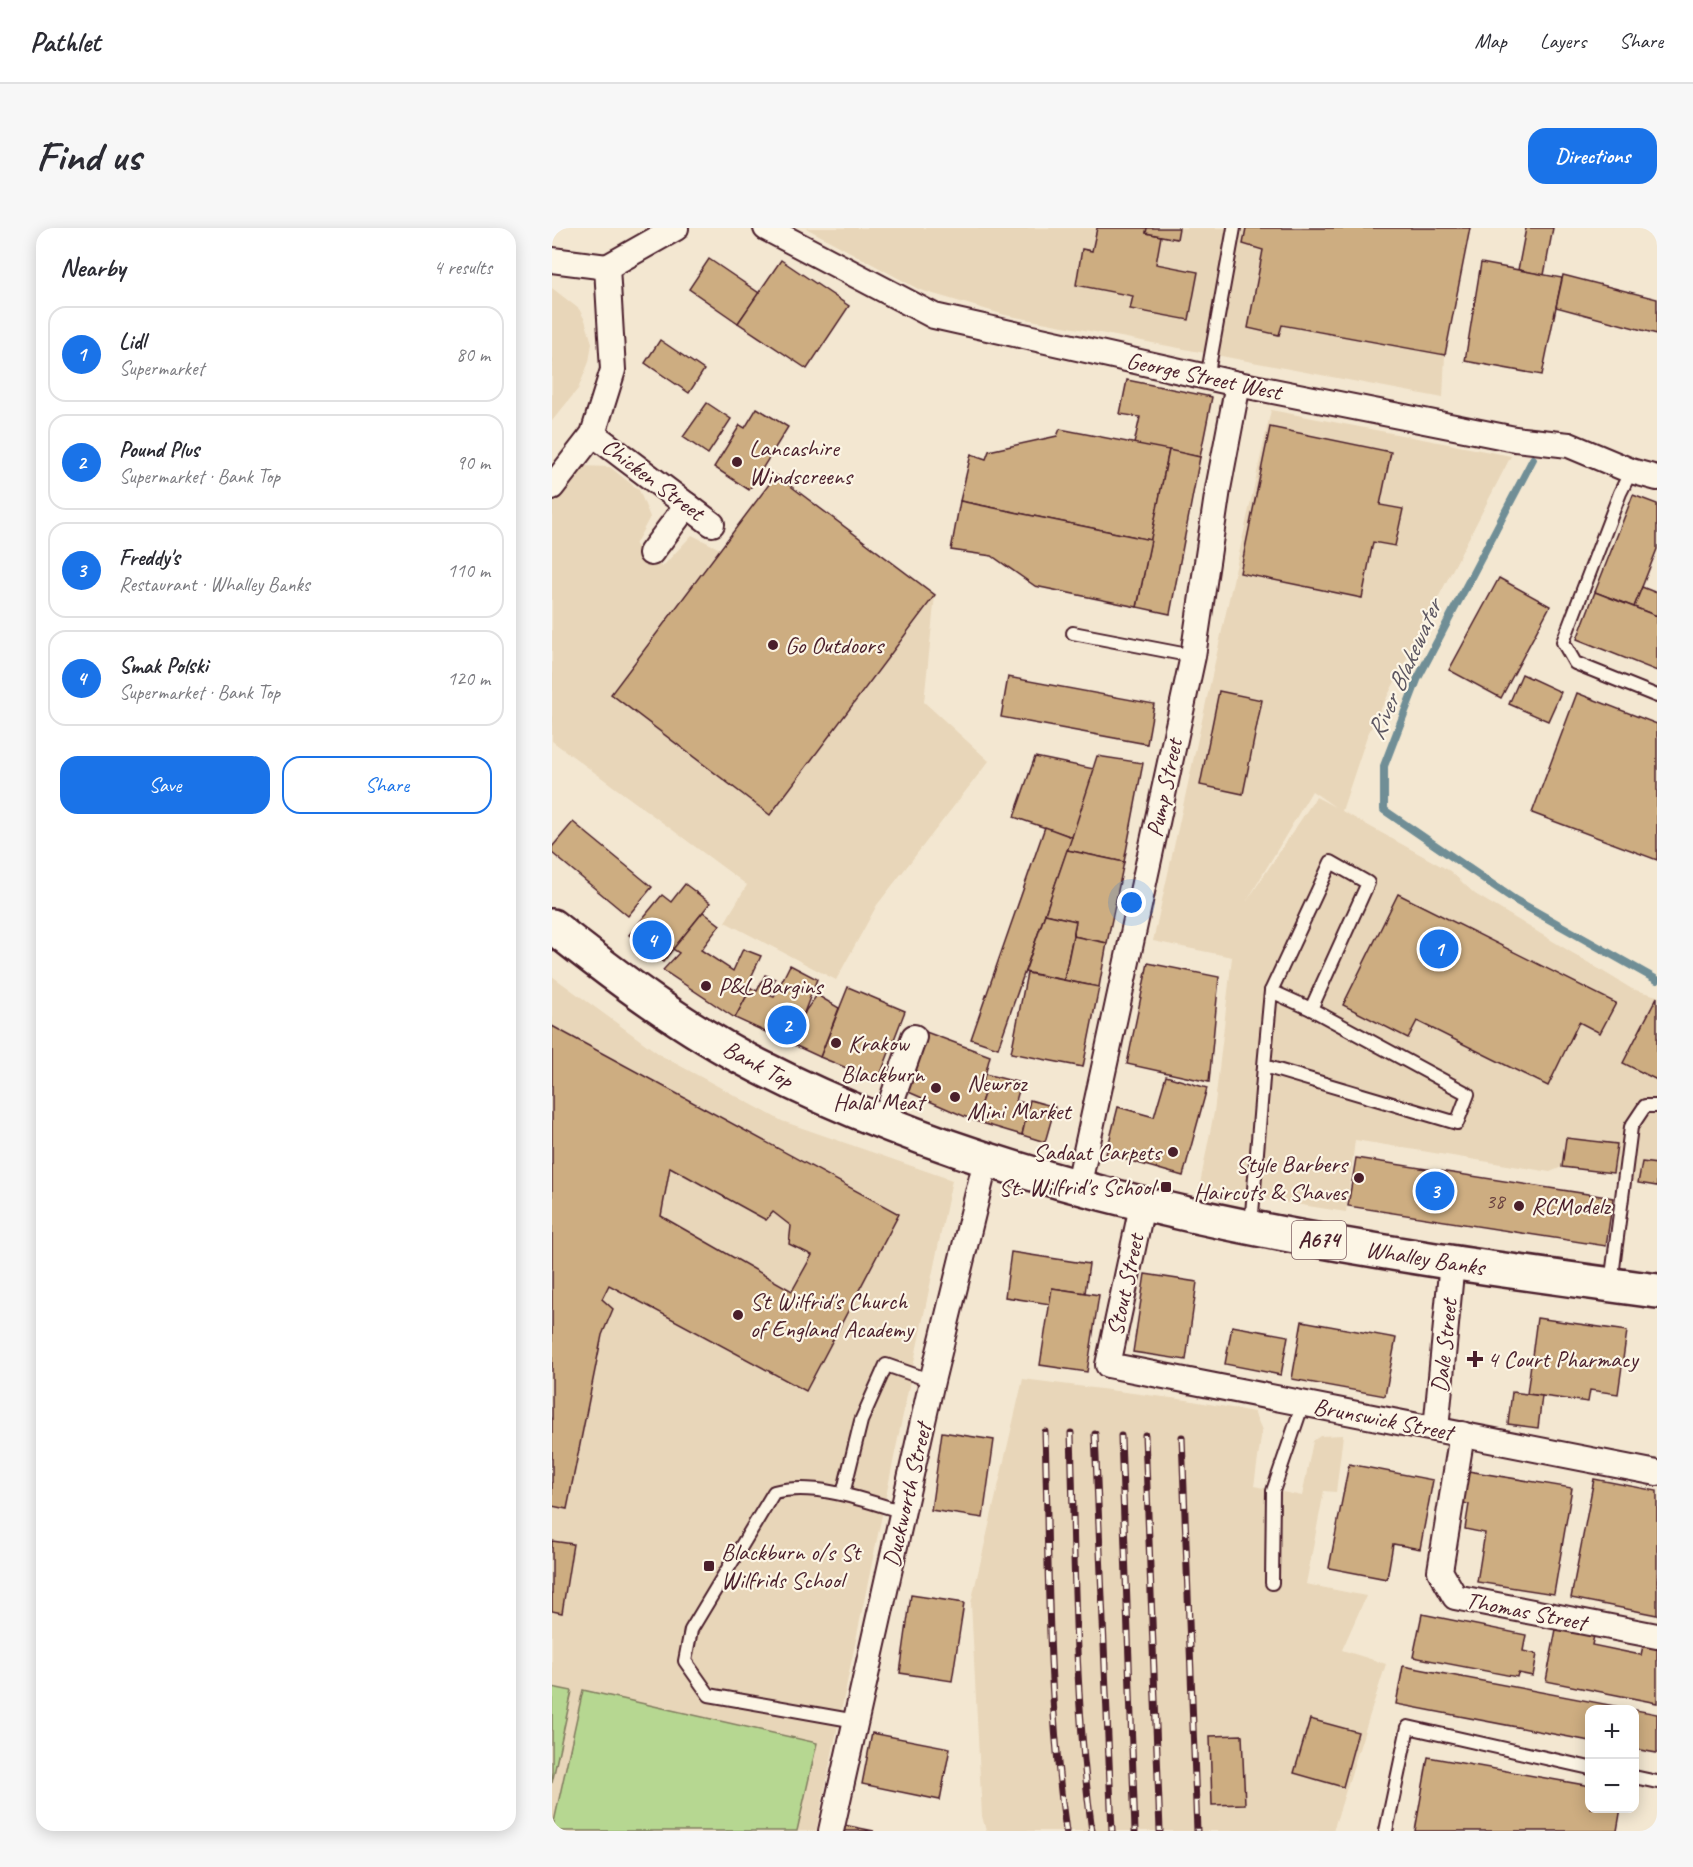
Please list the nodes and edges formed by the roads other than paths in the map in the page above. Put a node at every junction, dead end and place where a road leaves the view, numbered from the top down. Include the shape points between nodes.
1 (676, 228) edge
2 (766, 228) edge
3 (1234, 228) edge
4 (552, 260) edge
5 (607, 267) junction
6 (1207, 378) junction
7 (1238, 384) junction
8 (593, 434) junction
9 (1631, 471) junction
10 (1657, 478) edge
11 (552, 487) edge
12 (687, 505) junction
13 (712, 524) dead end
14 (651, 554) dead end
15 (1073, 633) dead end
16 (1193, 656) junction
17 (1657, 696) edge
18 (552, 926) edge
19 (1271, 991) junction
20 (1311, 1009) junction
21 (914, 1037) dead end
22 (1264, 1066) junction
23 (1657, 1106) edge
24 (884, 1122) junction
25 (986, 1160) junction
26 (1078, 1188) junction
27 (1142, 1206) junction
28 (1251, 1227) junction
29 (1452, 1262) junction
30 (1611, 1285) junction
31 (1657, 1291) edge
32 (1108, 1365) joint
33 (932, 1381) junction
34 (1303, 1403) junction
35 (1436, 1429) junction
36 (1462, 1434) junction
37 (1657, 1473) edge
38 (843, 1494) junction
39 (903, 1512) junction
40 (1272, 1583) dead end
41 (1657, 1636) edge
42 (856, 1721) junction
43 (1585, 1767) edge
44 (1639, 1779) edge
45 (1657, 1782) edge
46 (831, 1831) edge
47 (1386, 1831) edge

1 - 5 street
2 - 6 street, George Street West via 933,316
3 - 6 lane
4 - 5 street
5 - 8 street via 613,370
6 - 7 street, George Street West
7 - 9 street, George Street West via 1515,439 1569,445
7 - 16 street, Pump Street
8 - 11 street
8 - 12 street, Chicken Street
9 - 10 street, George Street West
9 - 17 lane via 1563,642 1575,663
12 - 13 street, Chicken Street
12 - 14 street
15 - 16 lane
16 - 26 street, Pump Street
18 - 24 main road, Bank Top / A674 via 678,1018 755,1065
19 - 20 lane
19 - 20 lane via 1331,862 1368,883
19 - 22 lane
20 - 22 lane via 1468,1094 1457,1123
21 - 24 street
22 - 28 lane
23 - 30 lane via 1646,1106 1631,1127
24 - 25 main road, Bank Top / A674
25 - 26 main road, Whalley Banks / A674
25 - 33 street, Duckworth Street
26 - 27 main road, Whalley Banks / A674
27 - 28 main road, Whalley Banks / A674
27 - 32 street, Stout Street
28 - 29 main road, Whalley Banks / A674
29 - 30 main road, Whalley Banks / A674
29 - 35 street, Dale Street
30 - 31 main road, Whalley Banks / A674
32 - 34 street, Brunswick Street
33 - 38 lane via 886,1365 861,1421
33 - 39 street, Duckworth Street
34 - 35 street, Brunswick Street
34 - 40 lane via 1273,1491
35 - 36 street, Brunswick Street
36 - 37 street, Brunswick Street
36 - 41 street, Thomas Street via 1440,1571 1455,1598
38 - 39 lane
38 - 42 lane via 787,1489 774,1492 691,1630 685,1661 709,1695
39 - 42 street, Duckworth Street
42 - 46 street, Duckworth Street
43 - 47 lane via 1408,1727
44 - 45 lane

